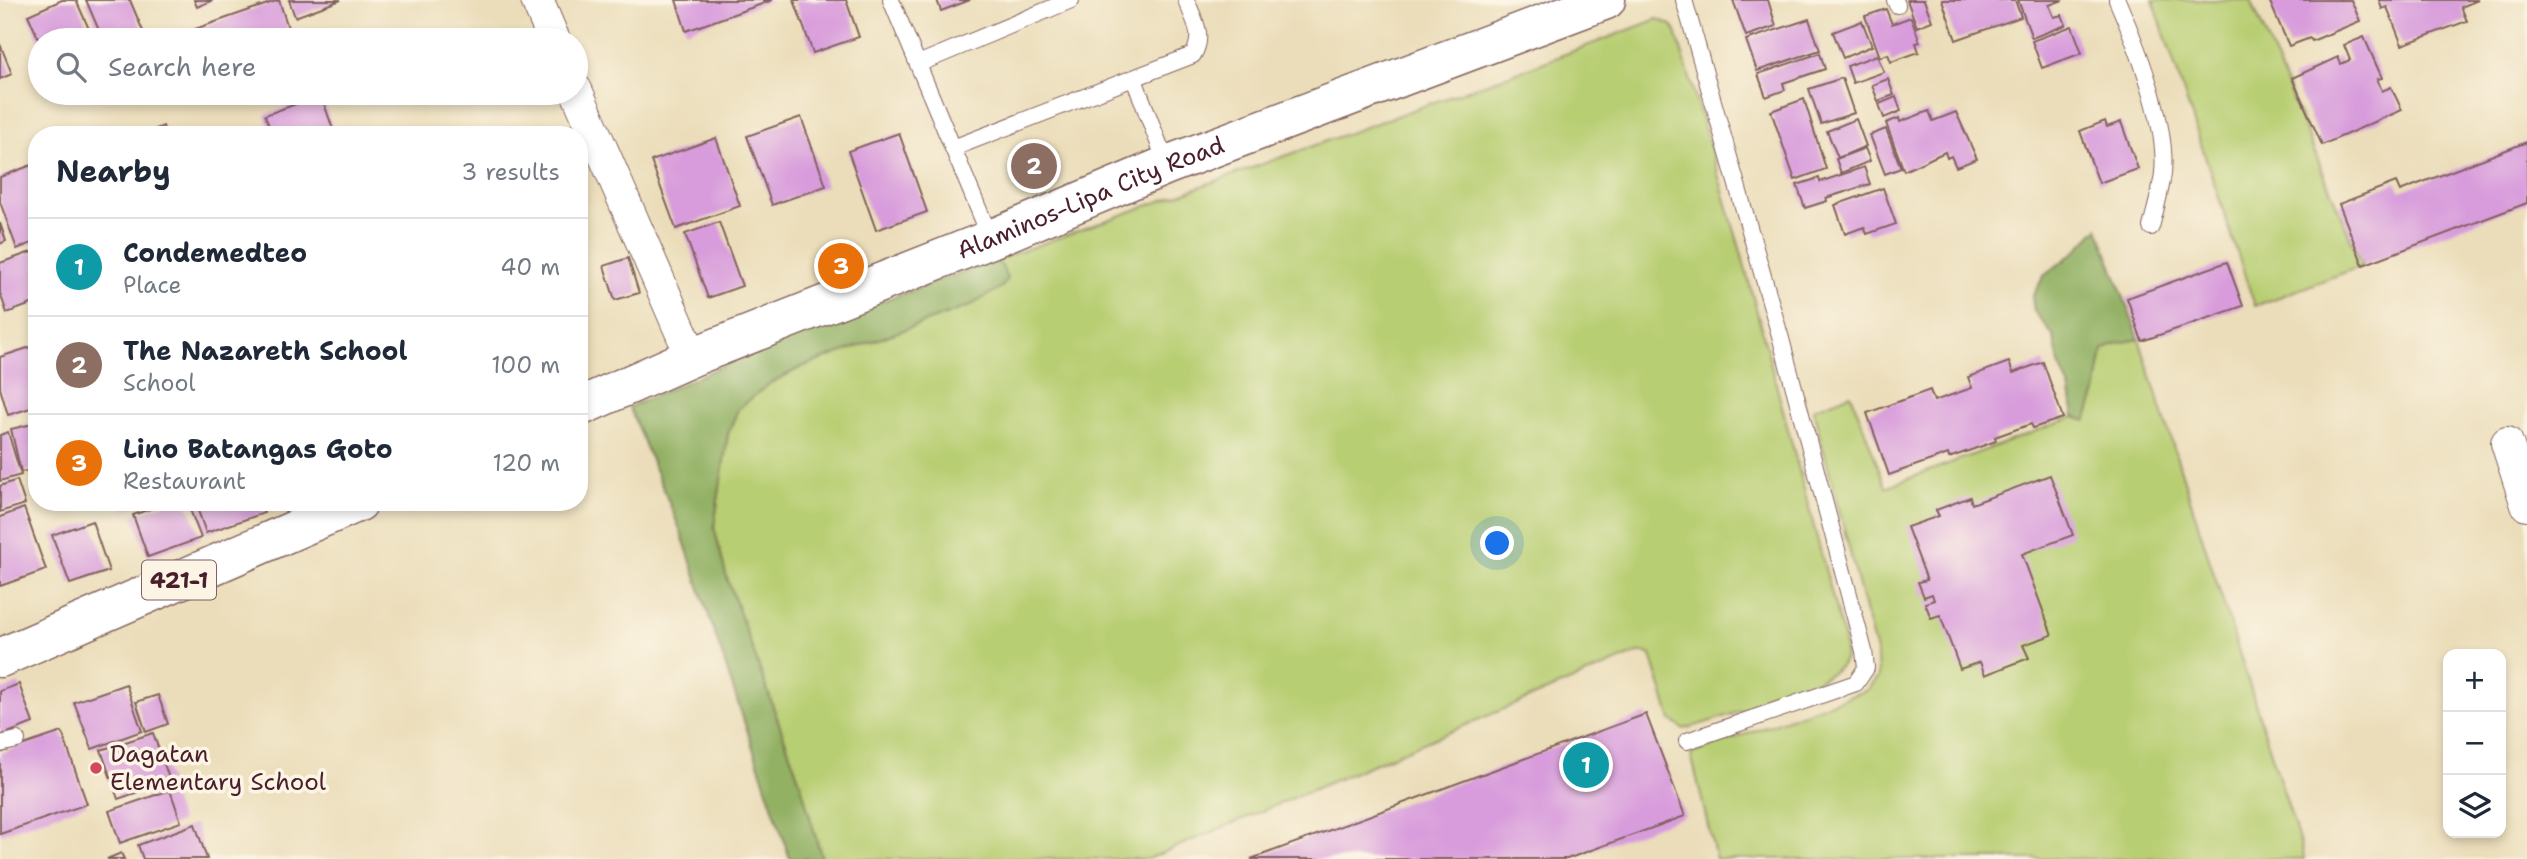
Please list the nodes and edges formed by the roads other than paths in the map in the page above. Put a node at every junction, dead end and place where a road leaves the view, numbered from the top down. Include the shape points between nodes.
1 (537, 0) edge
2 (891, 0) edge
3 (1071, 0) edge
4 (1186, 0) edge
5 (1606, 0) edge
6 (1684, 0) edge
7 (2118, 0) edge
8 (549, 28) edge
9 (918, 64) junction
10 (1134, 79) junction
11 (582, 105) edge
12 (953, 148) junction
13 (1167, 165) junction
14 (2151, 227) dead end
15 (991, 239) junction
16 (692, 358) junction
17 (588, 403) edge
18 (2507, 443) dead end
19 (2527, 505) edge
20 (338, 511) edge
21 (0, 658) edge
22 (17, 740) dead end
23 (1687, 741) dead end
24 (0, 744) edge

1 - 8 street
2 - 9 lane
3 - 9 lane
4 - 10 lane via 1200,34 1193,55
5 - 13 main road, Alaminos-Lipa City Road
6 - 23 lane via 1781,339 1866,668 1856,683
7 - 14 lane via 2136,42 2161,136 2163,173
9 - 12 lane
10 - 12 lane
10 - 13 lane
11 - 16 street
12 - 15 lane
13 - 15 main road, Alaminos-Lipa City Road
15 - 16 main road, Alaminos-Lipa City Road
16 - 17 main road, Alaminos-Lipa City Road
18 - 19 street
20 - 21 main road, 421-1
22 - 24 lane

